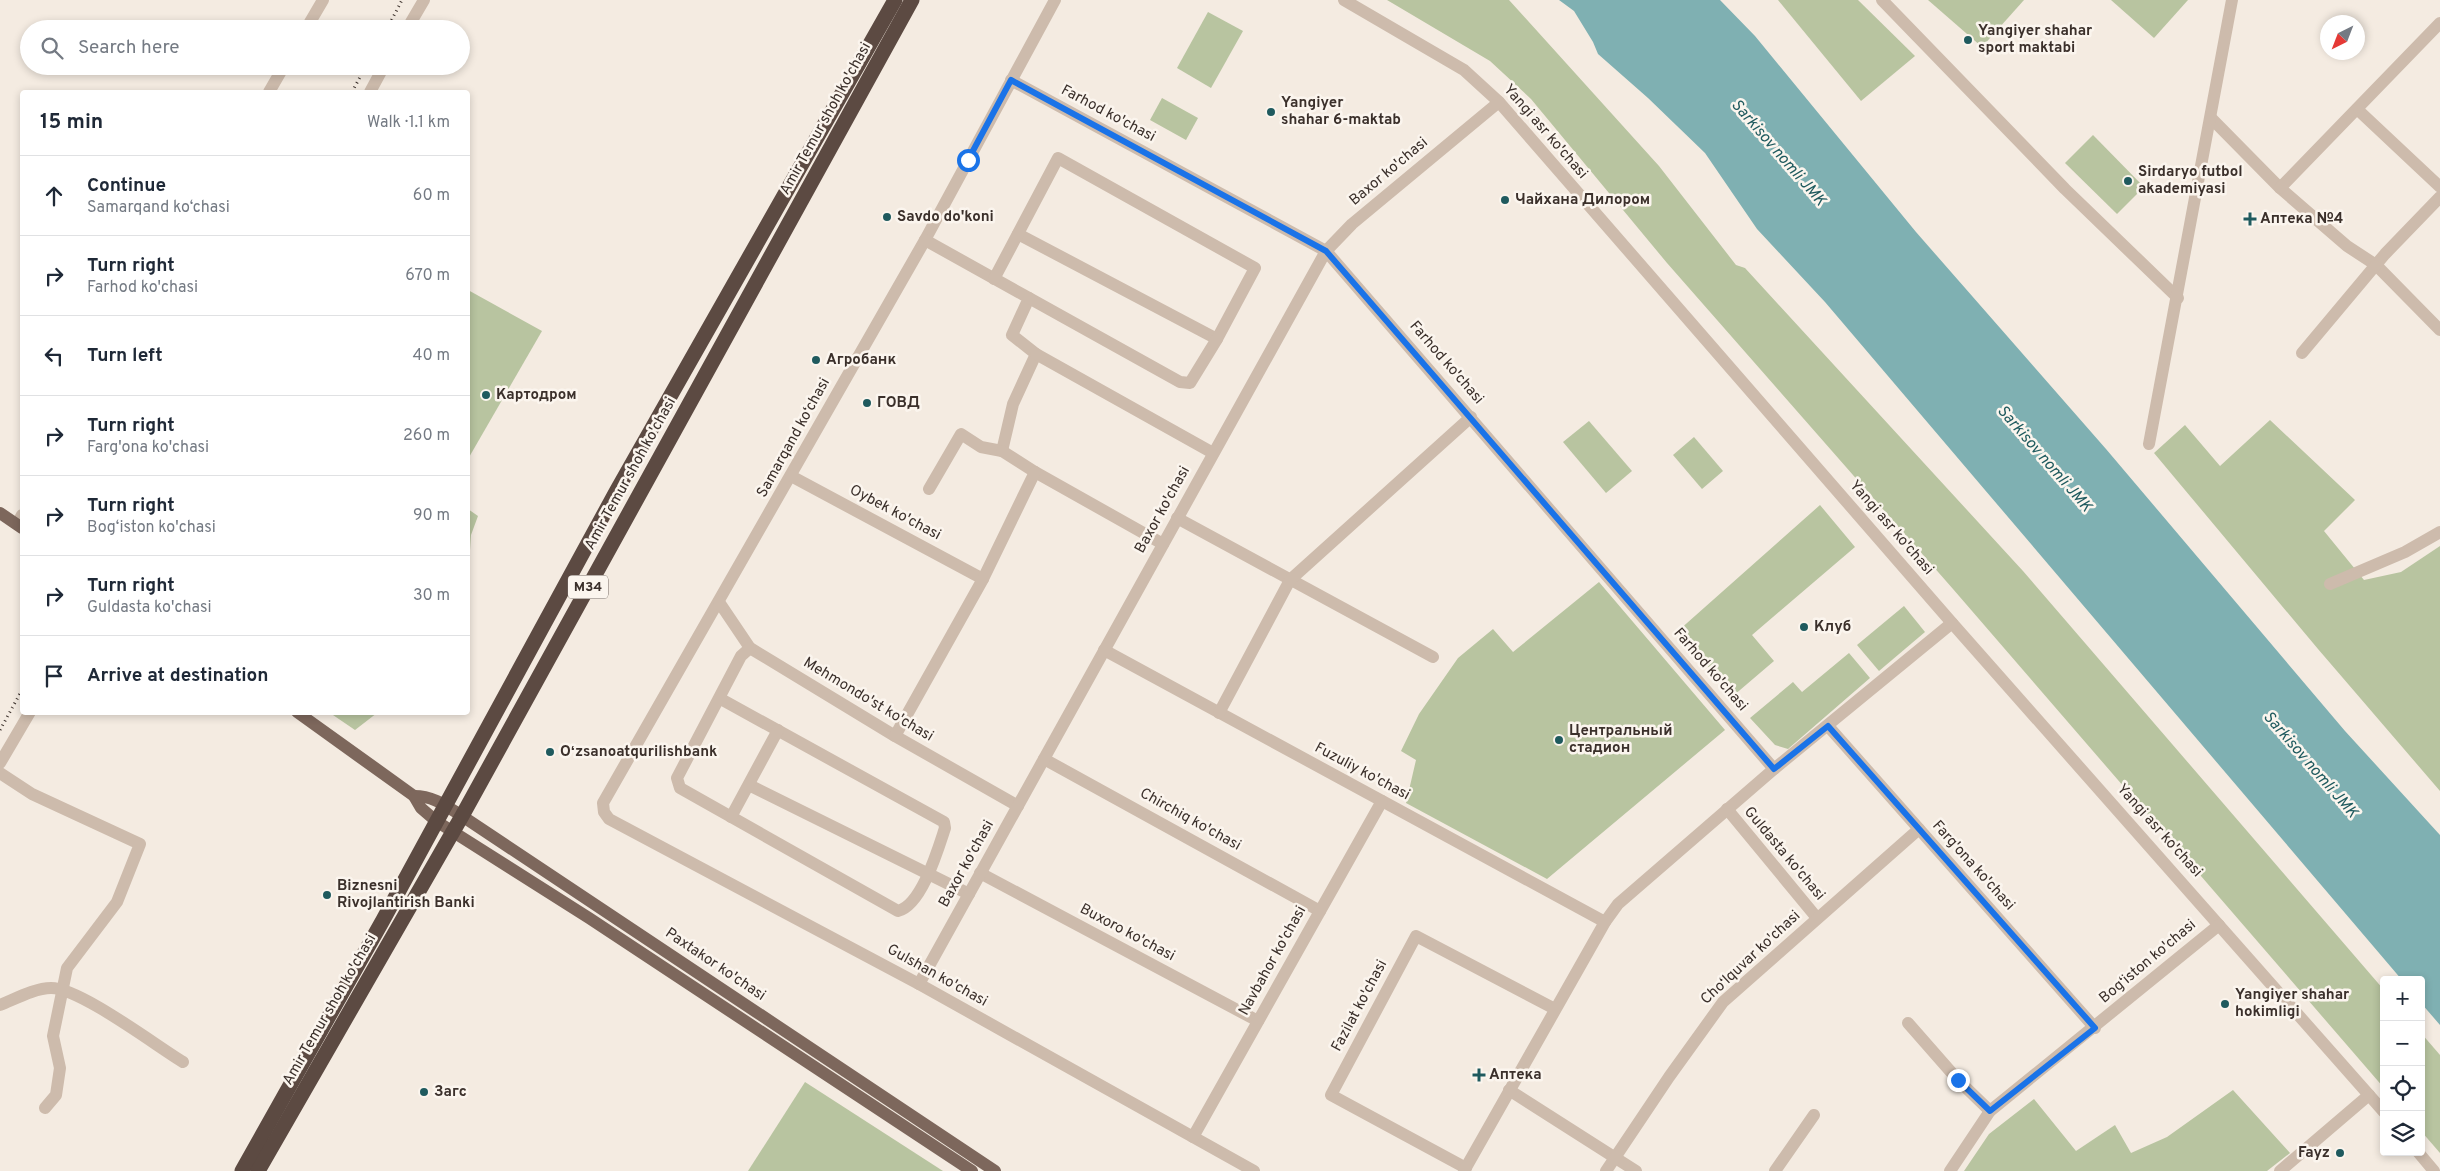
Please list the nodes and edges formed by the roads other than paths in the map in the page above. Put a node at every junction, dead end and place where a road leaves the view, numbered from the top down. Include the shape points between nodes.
1 (323, 0) edge
2 (424, 0) edge
3 (895, 0) edge
4 (912, 0) edge
5 (1055, 0) edge
6 (1344, 0) edge
7 (1882, 0) edge
8 (2232, 0) edge
9 (311, 20) edge
10 (412, 20) edge
11 (2438, 28) edge
12 (279, 75) edge
13 (379, 75) edge
14 (1011, 80) junction
15 (270, 90) edge
16 (371, 90) edge
17 (1499, 102) junction
18 (2357, 109) junction
19 (2211, 118) junction
20 (2440, 187) edge
21 (2280, 188) junction
22 (2440, 197) edge
23 (1018, 234) junction
24 (925, 240) junction
25 (1326, 251) junction
26 (2376, 265) junction
27 (994, 278) junction
28 (1028, 298) junction
29 (2178, 298) junction
30 (2440, 330) edge
31 (1217, 339) junction
32 (2302, 353) dead end
33 (1036, 354) junction
34 (1471, 417) junction
35 (2149, 444) dead end
36 (1002, 451) junction
37 (1212, 454) junction
38 (1035, 472) junction
39 (792, 476) junction
40 (929, 489) dead end
41 (617, 490) junction
42 (636, 500) junction
43 (0, 513) edge
44 (1177, 518) junction
45 (20, 522) edge
46 (2440, 532) edge
47 (1163, 544) junction
48 (983, 579) junction
49 (1290, 580) junction
50 (2330, 584) dead end
51 (719, 602) junction
52 (1952, 623) junction
53 (750, 648) junction
54 (1104, 650) junction
55 (1433, 657) dead end
56 (718, 698) junction
57 (1219, 713) junction
58 (28, 715) edge
59 (301, 715) edge
60 (1828, 726) junction
61 (778, 730) junction
62 (895, 736) junction
63 (1044, 758) junction
64 (0, 763) edge
65 (1774, 769) junction
66 (0, 773) edge
67 (749, 785) junction
68 (414, 796) junction
69 (1382, 801) junction
70 (444, 805) junction
71 (1018, 806) junction
72 (1726, 809) junction
73 (604, 812) joint
74 (462, 816) junction
75 (731, 817) junction
76 (436, 821) junction
77 (1919, 829) junction
78 (453, 832) junction
79 (929, 873) junction
80 (980, 873) junction
81 (969, 894) junction
82 (1320, 911) junction
83 (1817, 918) junction
84 (1605, 922) junction
85 (2219, 924) junction
86 (919, 984) junction
87 (63, 989) junction
88 (0, 1005) edge
89 (1555, 1009) junction
90 (1258, 1021) junction
91 (1908, 1023) dead end
92 (2095, 1028) junction
93 (182, 1062) dead end
94 (1509, 1090) junction
95 (2369, 1095) junction
96 (45, 1108) dead end
97 (1990, 1111) junction
98 (2383, 1111) edge
99 (1814, 1115) dead end
100 (1193, 1137) junction
101 (2421, 1156) edge
102 (1614, 1157) junction
103 (1465, 1169) edge
104 (242, 1171) edge
105 (258, 1171) edge
106 (972, 1171) edge
107 (995, 1171) edge
108 (1254, 1171) edge
109 (1606, 1171) edge
110 (1636, 1171) edge
111 (1775, 1171) edge
112 (1950, 1171) edge
113 (2280, 1171) edge
114 (2434, 1171) edge

1 - 9 street
2 - 10 street
3 - 41 highway, Amir Temur shoh ko'chasi / M34
4 - 42 highway, Amir Temur shoh ko'chasi / M34
5 - 14 street, Samarqand ko‘chasi
6 - 17 street, Yangi asr ko'chasi via 1464,70
7 - 29 street via 2065,189
8 - 19 street
11 - 18 street
12 - 15 street
13 - 16 street
14 - 24 street, Samarqand ko‘chasi
14 - 25 street, Farhod ko'chasi
17 - 25 street, Baxor ko'chasi via 1352,224
17 - 52 street, Yangi asr ko'chasi
18 - 20 street
18 - 21 street
19 - 21 street
19 - 29 street
21 - 26 street via 2347,246
22 - 26 street
23 - 27 street
23 - 31 street
23 - 31 street via 1058,158 1255,268
24 - 27 street
24 - 39 street, Samarqand ko‘chasi
25 - 34 street, Farhod ko'chasi
25 - 37 street, Baxor ko'chasi
26 - 30 street
26 - 32 street
27 - 28 street
28 - 31 street via 1180,382 1190,383
28 - 33 street via 1012,335
29 - 35 street
33 - 36 street via 1012,404
33 - 37 street
34 - 49 street
34 - 65 street, Farhod ko'chasi
36 - 38 street
36 - 40 street via 982,447 961,434
37 - 44 street, Baxor ko'chasi
38 - 47 street
38 - 48 street
39 - 48 street, Oybek ko'chasi
39 - 51 street, Samarqand ko‘chasi
41 - 42 highway
41 - 70 highway, Amir Temur shoh ko'chasi / M34
42 - 74 highway, Amir Temur shoh ko'chasi / M34
43 - 45 main road
44 - 47 street, Baxor ko'chasi
44 - 49 street
46 - 50 street via 2405,552
47 - 54 street, Baxor ko'chasi
48 - 62 street
49 - 55 street
49 - 57 street
51 - 53 street, Mehmondo'st ko'chasi
51 - 73 street, Samarqand ko‘chasi via 603,803
52 - 60 street
52 - 85 street, Yangi asr ko'chasi
53 - 56 street via 741,656
53 - 62 street, Mehmondo'st ko'chasi
54 - 57 street, Fuzuliy ko'chasi
54 - 63 street, Baxor ko'chasi
56 - 61 street
56 - 75 street via 676,778 680,788
57 - 69 street, Fuzuliy ko'chasi
58 - 64 street
59 - 68 main road, Paxtakor ko'chasi
60 - 65 street
60 - 77 street, Farg'ona ko'chasi
61 - 67 street
61 - 79 street via 944,822 945,828
62 - 71 street, Mehmondo'st ko'chasi
63 - 71 street, Baxor ko'chasi
63 - 82 street, Chirchiq ko'chasi
65 - 72 street
66 - 87 street via 32,794 140,844 116,902 67,968
67 - 75 street
67 - 79 street
68 - 70 main road, Paxtakor ko'chasi via 427,796
68 - 76 main road, Paxtakor ko'chasi via 421,808
69 - 82 street, Navbahor ko'chasi
69 - 84 street, Fuzuliy ko'chasi
70 - 74 main road, Paxtakor ko'chasi
70 - 76 highway, Amir Temur shoh ko'chasi / M34
71 - 80 street, Baxor ko'chasi
72 - 83 street, Guldasta ko'chasi
72 - 84 street via 1618,904
73 - 86 street, Gulshan ko'chasi via 609,819
74 - 78 highway, Amir Temur shoh ko'chasi / M34
74 - 107 main road, Paxtakor ko'chasi
75 - 79 street via 898,911 908,907
76 - 78 main road, Paxtakor ko'chasi
76 - 104 highway, Amir Temur shoh ko'chasi / M34
77 - 83 street, Cho‘lquvar ko'chasi
77 - 92 street, Farg'ona ko'chasi
78 - 105 highway, Amir Temur shoh ko'chasi / M34
78 - 106 main road, Paxtakor ko'chasi
79 - 81 street
80 - 81 street, Baxor ko'chasi
80 - 90 street, Buxoro ko'chasi
81 - 86 street, Baxor ko'chasi
82 - 90 street, Navbahor ko'chasi
83 - 102 street, Cho‘lquvar ko'chasi via 1724,1002
84 - 89 street
85 - 92 street, Bog‘iston ko'chasi
85 - 95 street, Yangi asr ko'chasi
86 - 100 street, Gulshan ko'chasi
87 - 88 street via 48,988
87 - 93 street
87 - 96 street via 53,1036 60,1068 56,1095
89 - 94 street
89 - 103 street, Fazilat ko'chasi via 1416,936 1331,1094
90 - 100 street, Navbahor ko'chasi
91 - 97 street
92 - 97 street, Bog‘iston ko'chasi
94 - 102 street
94 - 103 street
95 - 98 street, Yangi asr ko'chasi
95 - 113 street
97 - 112 street, Bog‘iston ko'chasi
99 - 111 street
100 - 108 street, Gulshan ko'chasi
101 - 114 street
102 - 109 street, Cho‘lquvar ko'chasi
102 - 110 street

